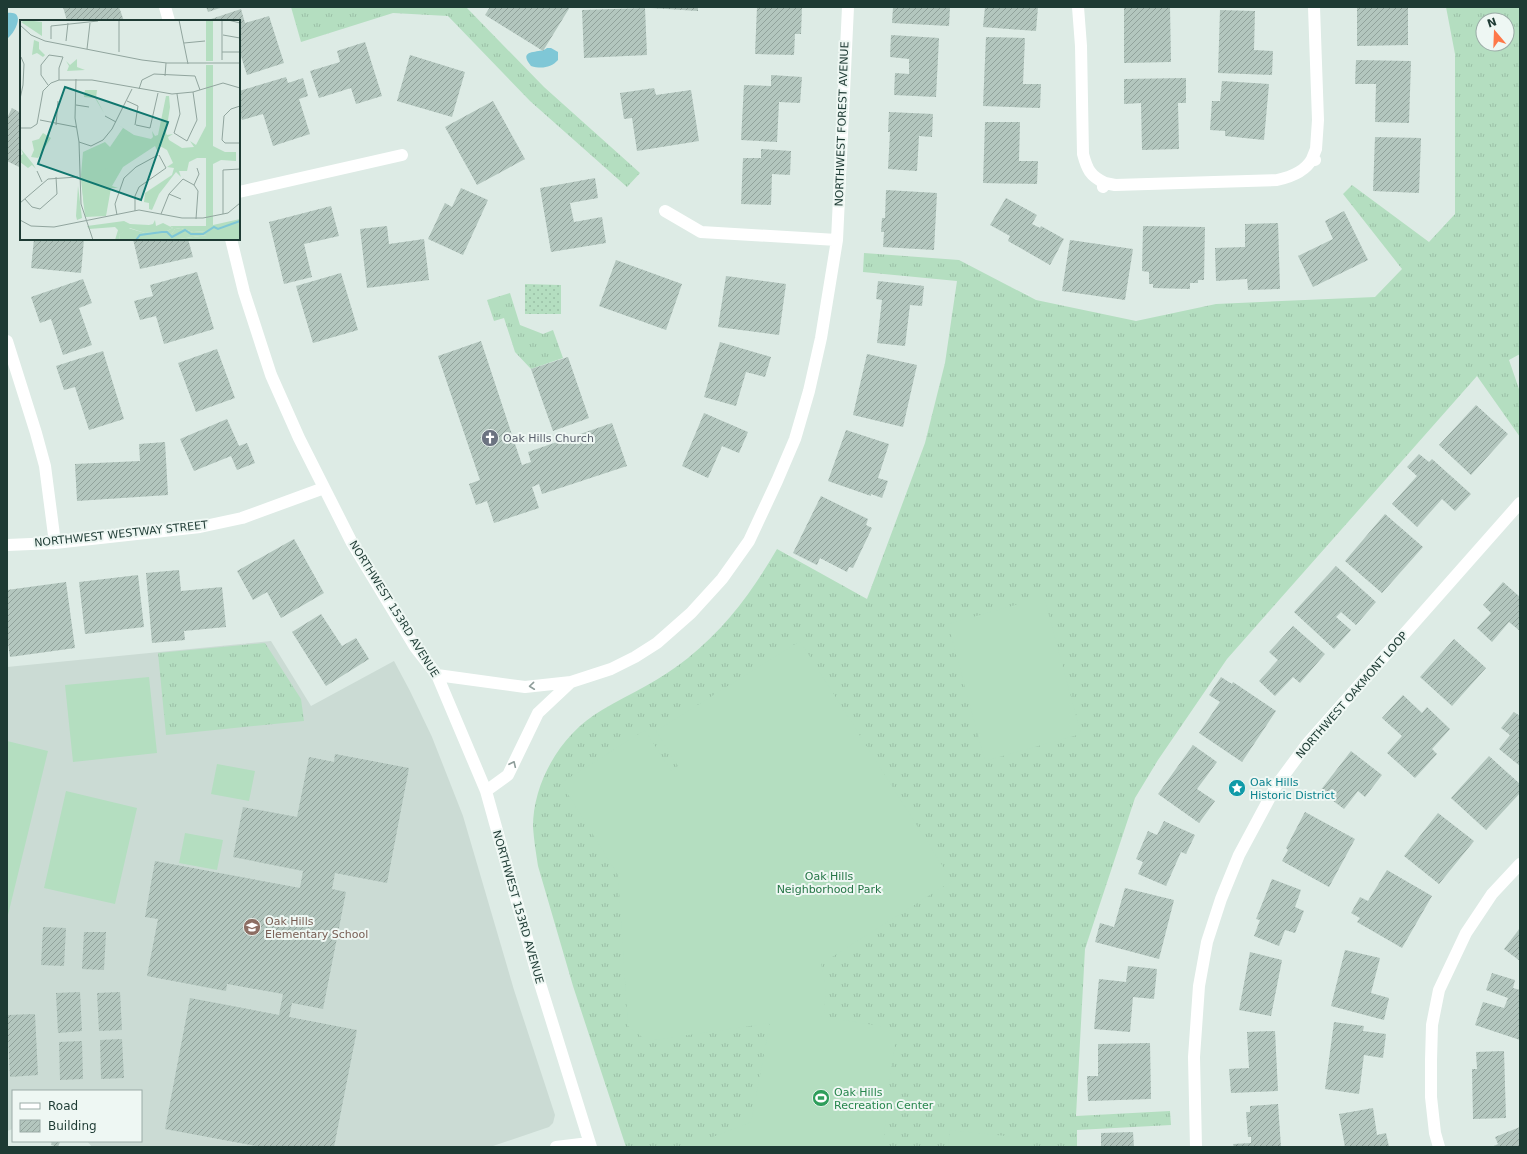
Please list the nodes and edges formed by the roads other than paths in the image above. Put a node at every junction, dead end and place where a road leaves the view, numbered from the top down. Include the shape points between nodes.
1 (165, 7) edge
2 (848, 7) edge
3 (1078, 7) edge
4 (1314, 7) edge
5 (169, 20) edge
6 (402, 155) dead end
7 (240, 192) edge
8 (666, 211) dead end
9 (231, 240) edge
10 (837, 240) junction
11 (7, 341) edge
12 (324, 488) junction
13 (1520, 502) edge
14 (56, 542) junction
15 (7, 545) edge
16 (437, 674) junction
17 (571, 682) junction
18 (486, 792) junction
19 (1520, 864) edge
20 (590, 1145) edge
21 (556, 1147) edge
22 (1196, 1147) edge
23 (1439, 1147) edge

1 - 5 street
2 - 10 street, NORTHWEST FOREST AVENUE
3 - 4 street via 1083,154 1087,168 1094,176 1104,185 1115,185 1277,180 1293,177 1305,168 1314,159 1318,120
6 - 7 street
8 - 10 street via 701,232
9 - 12 street, NORTHWEST 153RD AVENUE via 244,292 272,375
10 - 17 street, NORTHWEST FOREST AVENUE via 821,338 795,439 749,541 722,579 691,613 657,643 611,669
11 - 14 street via 45,466
12 - 14 street, NORTHWEST WESTWAY STREET via 242,518 200,527
12 - 16 street, NORTHWEST 153RD AVENUE via 352,543 415,647
13 - 22 street, NORTHWEST OAKMONT LOOP via 1308,744 1276,786 1239,855 1210,935 1199,986 1194,1057
14 - 15 street, NORTHWEST WESTWAY STREET
17 -> 16 street, NORTHWEST FOREST AVENUE via 525,687
16 - 18 street, NORTHWEST 153RD AVENUE
18 -> 17 street, NORTHWEST FOREST AVENUE via 508,775 538,713
18 - 20 street, NORTHWEST 153RD AVENUE via 537,974
19 - 23 street via 1492,894 1466,933 1439,990 1432,1024 1431,1097
20 - 21 street

